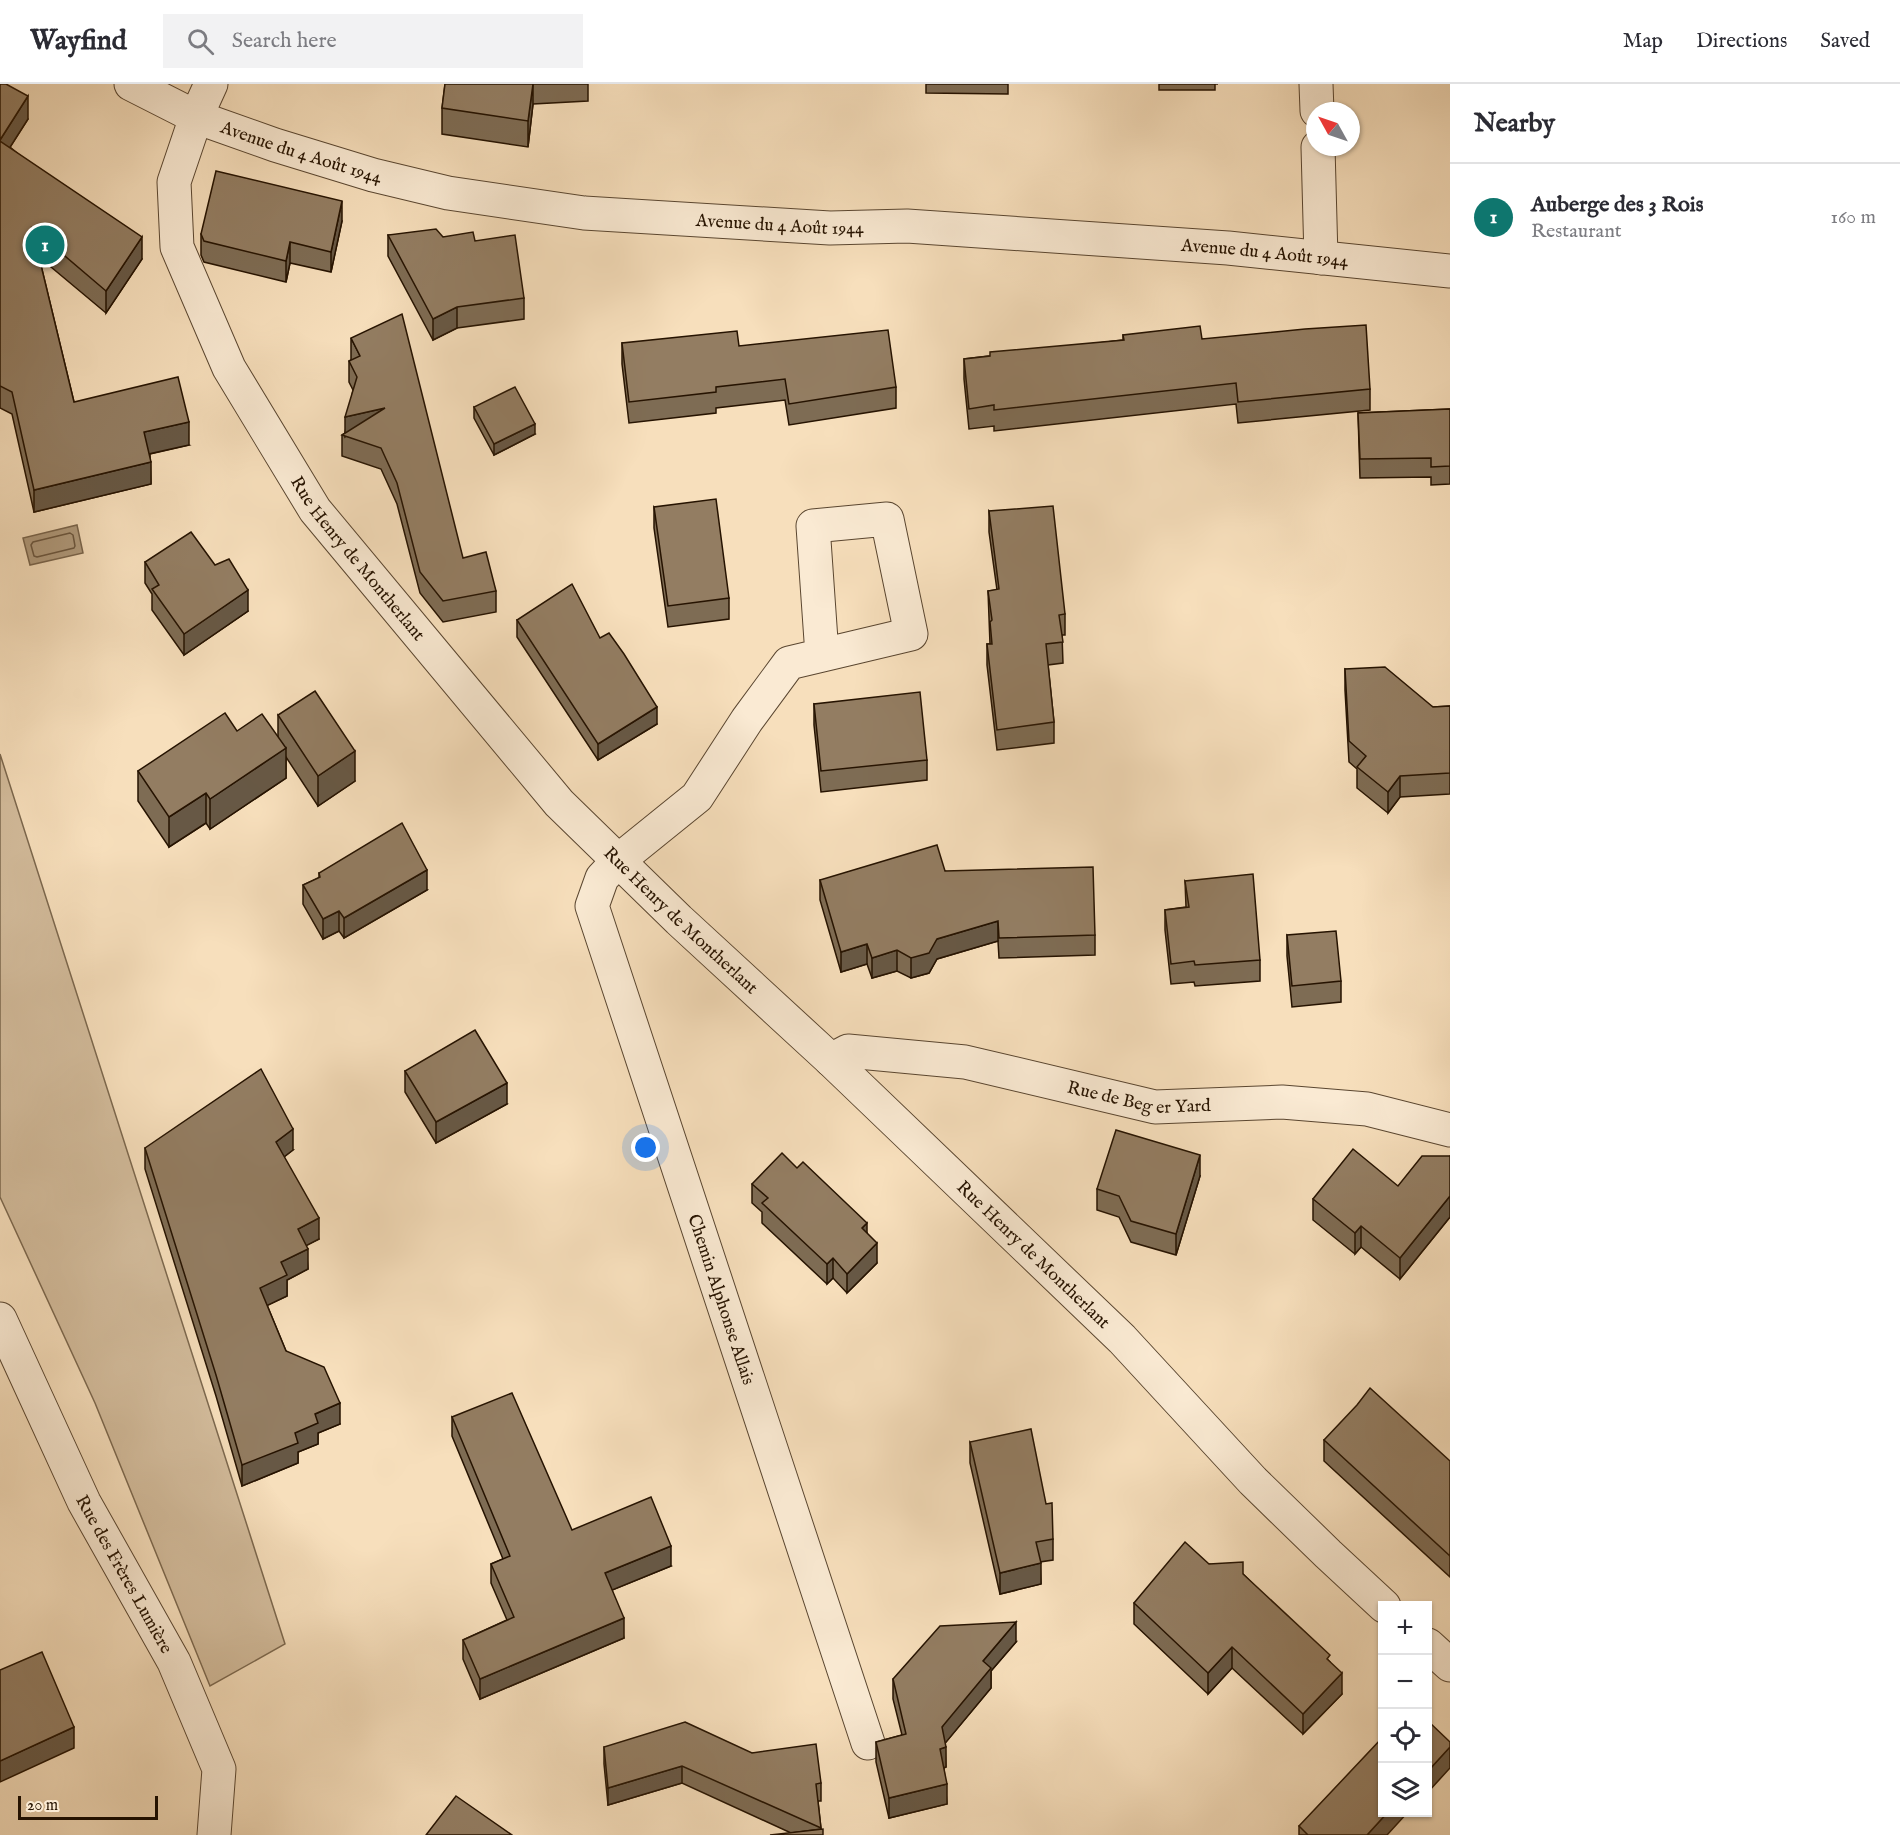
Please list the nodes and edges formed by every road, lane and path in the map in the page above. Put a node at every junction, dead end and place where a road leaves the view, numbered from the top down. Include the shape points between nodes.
1 (131, 84) edge
2 (210, 84) edge
3 (1316, 84) edge
4 (1317, 102) edge
5 (196, 117) junction
6 (1318, 156) edge
7 (1321, 258) junction
8 (1450, 271) edge
9 (822, 655) dead end
10 (619, 860) junction
11 (831, 1060) junction
12 (1450, 1130) edge
13 (0, 1319) edge
14 (1380, 1601) edge
15 (1432, 1649) edge
16 (1450, 1665) edge
17 (868, 1743) dead end
18 (214, 1835) edge

1 - 5 street, Avenue du 4 Août 1944
2 - 5 street, Rue Henry de Montherlant
3 - 4 street
5 - 7 street, Avenue du 4 Août 1944 via 286,148 448,193 584,213 830,228 907,226
5 - 10 street, Rue Henry de Montherlant via 174,182 177,247 229,368 315,510 559,803
6 - 7 street
7 - 8 street, Avenue du 4 Août 1944
9 - 10 street, Chemin Alphonse Allais via 789,663 697,797
10 - 11 street, Rue Henry de Montherlant
10 - 17 street, Chemin Alphonse Allais via 602,878 592,906
11 - 12 street, Rue de Beg er Yard via 848,1051 965,1062 1155,1107 1282,1102 1367,1109
11 - 14 street, Rue Henry de Montherlant via 1122,1339 1253,1481
13 - 18 street, Rue des Frères Lumière via 84,1502 174,1662 219,1769
15 - 16 street

